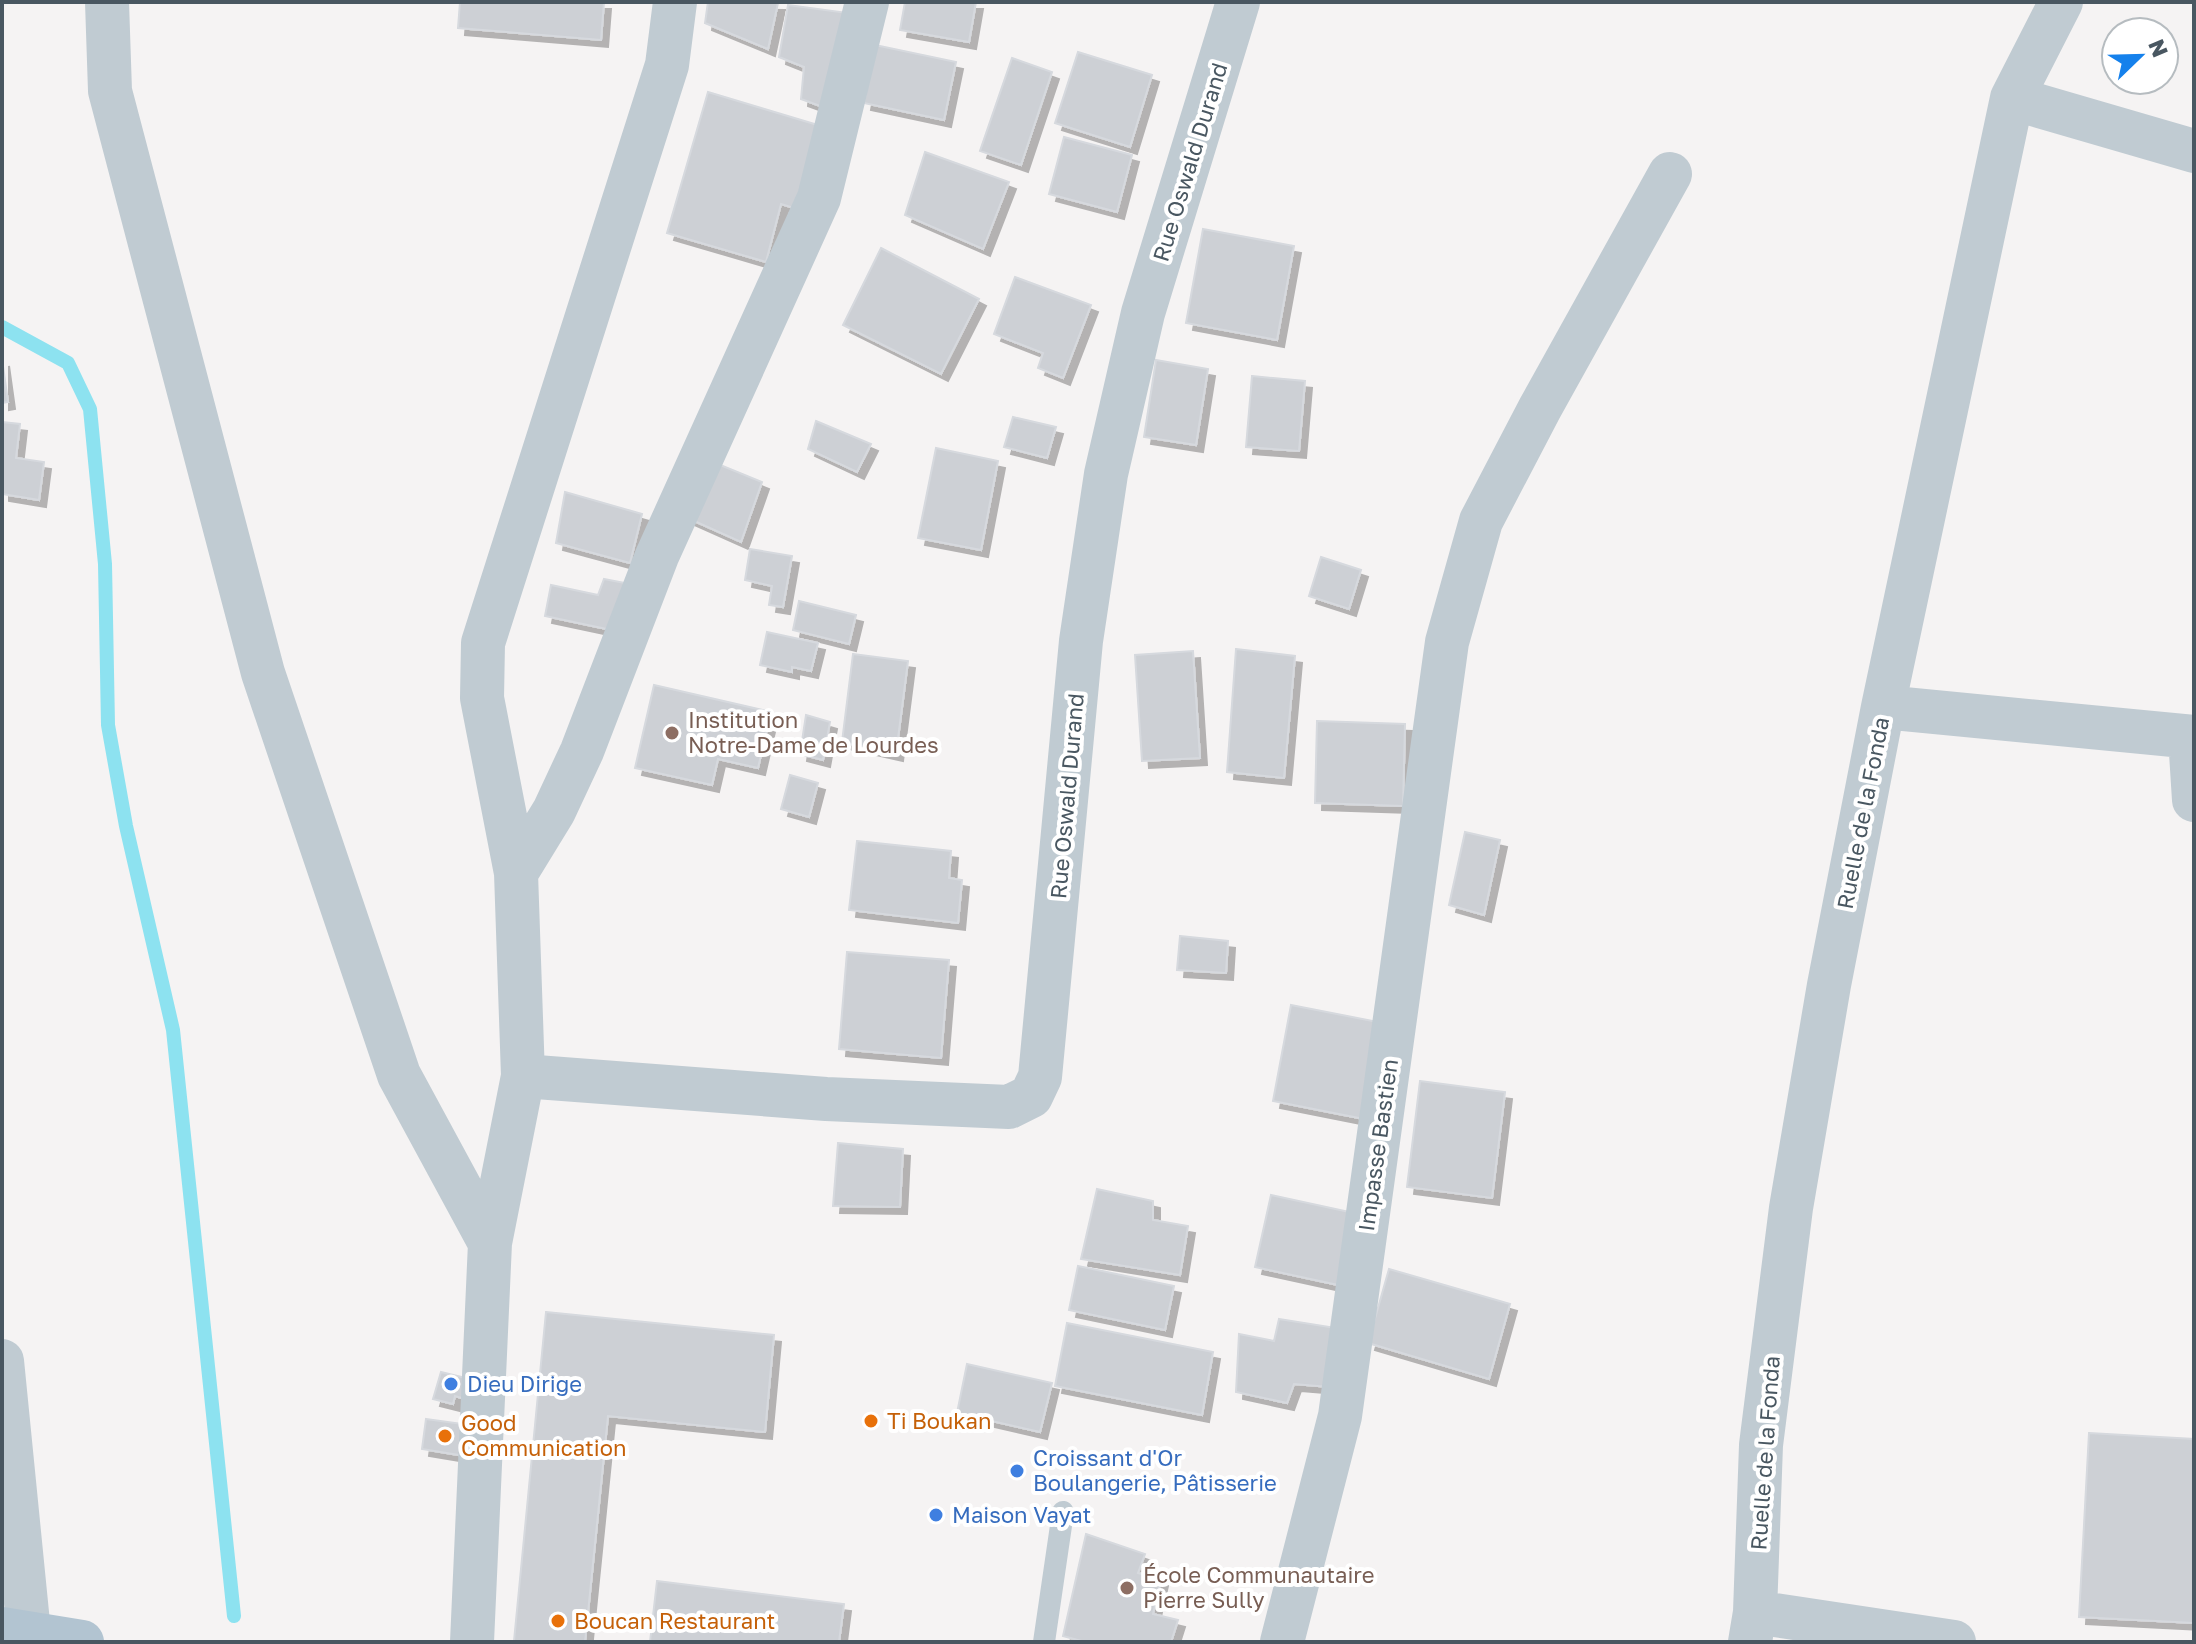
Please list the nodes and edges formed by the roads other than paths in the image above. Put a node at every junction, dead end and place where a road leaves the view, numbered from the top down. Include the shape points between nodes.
1 (107, 2) edge
2 (675, 2) edge
3 (867, 2) edge
4 (1238, 2) edge
5 (2061, 2) edge
6 (2012, 98) junction
7 (2194, 151) edge
8 (1670, 174) dead end
9 (1883, 707) junction
10 (2192, 737) edge
11 (2194, 800) edge
12 (516, 873) junction
13 (523, 1076) junction
14 (490, 1243) junction
15 (2, 1361) edge
16 (1063, 1512) dead end
17 (1752, 1627) edge
18 (16, 1631) edge
19 (82, 1642) edge
20 (472, 1642) edge
21 (1044, 1642) edge
22 (1282, 1642) edge
23 (1954, 1642) edge

1 - 14 street via 110,91 263,673 399,1075
2 - 12 street via 667,65 483,643 482,698
3 - 12 street via 819,198 657,556 582,751
4 - 13 street, Rue Oswald Durand via 1143,313 1106,474 1081,641 1040,1077 1031,1096 1009,1107
5 - 6 street, Ruelle de la Fonda
6 - 7 street
6 - 9 street, Ruelle de la Fonda
8 - 22 street, Impasse Bastien via 1481,521 1447,642 1340,1416
9 - 10 street
9 - 17 street, Ruelle de la Fonda via 1791,1208 1761,1445
10 - 11 street
12 - 13 street
13 - 14 street
14 - 20 street
15 - 18 street
16 - 21 lane
17 - 23 street
18 - 19 main road

